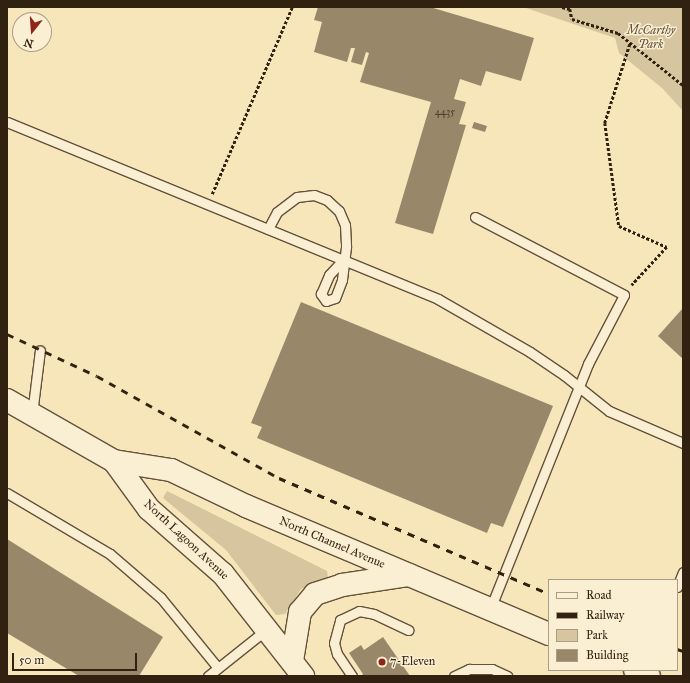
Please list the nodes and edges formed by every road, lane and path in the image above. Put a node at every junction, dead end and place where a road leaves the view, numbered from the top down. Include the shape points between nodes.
1 (292, 7) edge
2 (562, 7) edge
3 (630, 44) junction
4 (683, 85) edge
5 (7, 122) edge
6 (208, 204) junction
7 (475, 217) dead end
8 (268, 229) junction
9 (343, 260) junction
10 (624, 295) junction
11 (326, 301) junction
12 (322, 310) dead end
13 (40, 350) dead end
14 (580, 387) junction
15 (7, 400) edge
16 (32, 414) junction
17 (683, 443) edge
18 (114, 461) junction
19 (7, 493) edge
20 (683, 572) edge
21 (409, 575) junction
22 (678, 584) edge
23 (490, 608) junction
24 (268, 628) junction
25 (408, 630) dead end
26 (548, 634) edge
27 (218, 668) junction
28 (297, 669) edge
29 (637, 671) edge
30 (208, 676) edge
31 (352, 676) edge
32 (454, 676) edge
33 (507, 676) edge
34 (649, 676) edge

1 - 6 path
2 - 3 path via 570,9 572,19 618,33
3 - 4 path
3 - 10 path via 605,123 619,226 667,247
5 - 6 lane
6 - 8 lane
7 - 10 lane
8 - 9 lane
8 - 9 lane via 277,212 297,197 314,195 327,200 339,211 344,225
9 - 11 lane via 342,280 335,298
9 - 11 lane via 329,275 321,294
9 - 14 lane via 438,299 530,352
10 - 14 lane via 588,364
11 - 12 lane
13 - 16 lane
14 - 17 lane via 608,411
14 - 23 lane
15 - 16 main road
16 - 18 main road
18 - 21 main road, North Channel Avenue via 171,470 246,506
18 - 24 main road, North Lagoon Avenue via 149,509 209,560
19 - 27 lane via 110,554 161,598
20 - 22 lane
21 - 23 main road, North Channel Avenue
21 - 28 main road via 342,585 315,594 300,612
23 - 26 main road, North Channel Avenue
24 - 27 lane
24 - 28 main road, North Lagoon Avenue
25 - 31 lane via 374,614 359,611 349,613 340,620 334,643 337,654
27 - 30 lane
29 - 34 main road
32 - 33 lane via 469,669 484,669

